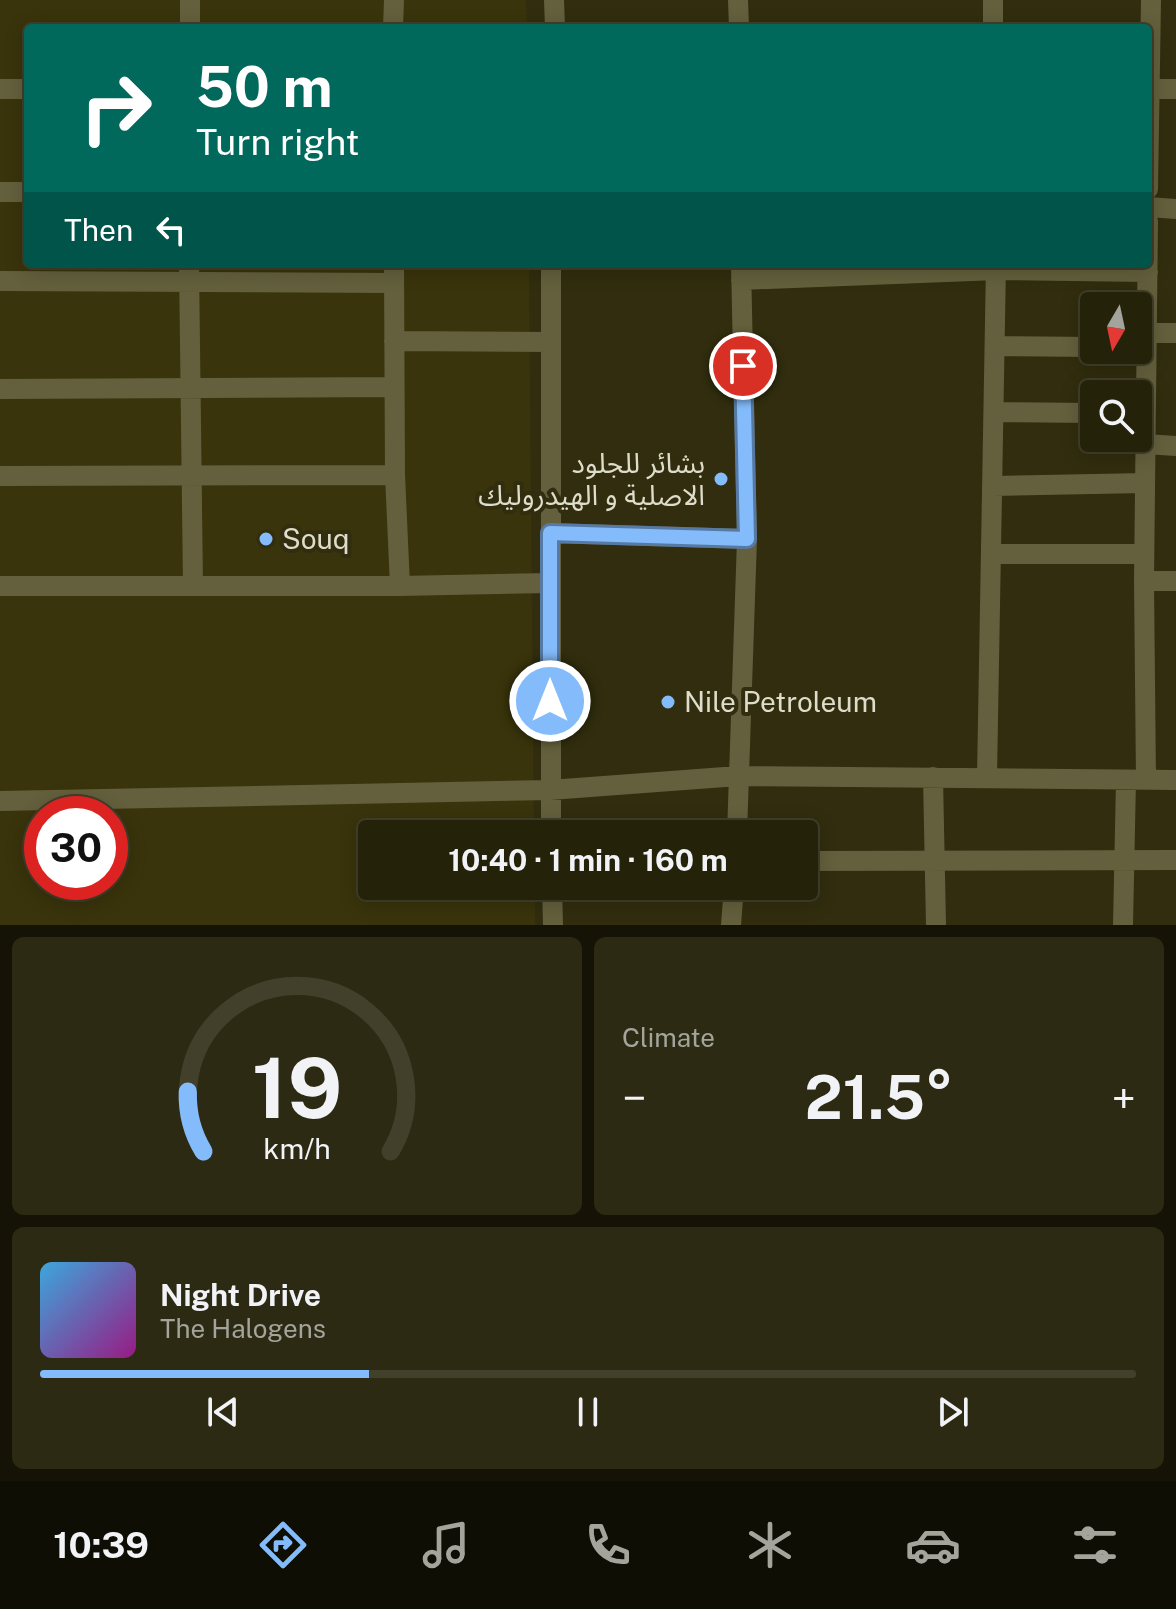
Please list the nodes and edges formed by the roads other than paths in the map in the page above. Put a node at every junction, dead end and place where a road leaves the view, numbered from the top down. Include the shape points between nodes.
1 (190, 0) edge
2 (394, 0) edge
3 (554, 0) edge
4 (738, 0) edge
5 (993, 0) edge
6 (1151, 0) edge
7 (190, 24) edge
8 (393, 24) edge
9 (555, 24) edge
10 (739, 24) edge
11 (993, 24) edge
12 (1151, 24) edge
13 (0, 89) edge
14 (24, 89) edge
15 (1152, 89) edge
16 (1176, 89) edge
17 (0, 192) edge
18 (24, 192) edge
19 (1152, 207) edge
20 (1176, 209) edge
21 (551, 268) edge
22 (945, 268) edge
23 (996, 268) edge
24 (1026, 268) edge
25 (1148, 268) edge
26 (741, 272) edge
27 (1148, 272) junction
28 (190, 273) edge
29 (394, 274) edge
30 (0, 281) edge
31 (1147, 292) edge
32 (1176, 333) edge
33 (1152, 340) edge
34 (394, 341) junction
35 (551, 342) junction
36 (995, 346) junction
37 (1080, 347) edge
38 (394, 387) junction
39 (190, 388) junction
40 (0, 389) edge
41 (994, 412) junction
42 (1080, 413) edge
43 (1152, 444) edge
44 (1176, 446) edge
45 (1146, 452) edge
46 (192, 475) junction
47 (395, 475) junction
48 (0, 476) edge
49 (1145, 483) junction
50 (993, 486) junction
51 (550, 533) junction
52 (747, 539) junction
53 (991, 554) junction
54 (1144, 554) junction
55 (1144, 581) junction
56 (1176, 581) edge
57 (550, 583) junction
58 (193, 585) junction
59 (0, 586) edge
60 (400, 586) junction
61 (738, 776) junction
62 (933, 777) junction
63 (987, 777) junction
64 (1136, 780) junction
65 (1176, 780) edge
66 (550, 790) junction
67 (0, 801) edge
68 (551, 820) edge
69 (737, 820) edge
70 (934, 860) junction
71 (1125, 860) junction
72 (1176, 860) edge
73 (818, 861) edge
74 (552, 900) edge
75 (733, 900) edge
76 (553, 925) edge
77 (731, 925) edge
78 (936, 925) edge
79 (1123, 925) edge

1 - 7 street
2 - 8 street
3 - 9 street
4 - 10 street
5 - 11 street
6 - 12 street
13 - 14 street
15 - 16 street
17 - 18 street
19 - 20 street
21 - 35 street
22 - 26 street
23 - 36 street
24 - 27 street
25 - 27 street
26 - 52 street
27 - 31 street
28 - 29 street
28 - 30 street
28 - 39 street
29 - 34 street
32 - 33 street
34 - 35 street
34 - 38 street
35 - 51 street
36 - 37 street
36 - 41 street
38 - 39 street
38 - 47 street
39 - 40 street
39 - 46 street
41 - 42 street
41 - 50 street
43 - 44 street
45 - 49 street
46 - 47 street
46 - 48 street
46 - 58 street
47 - 60 street
49 - 50 street
49 - 54 street
50 - 53 street
51 - 52 street
51 - 57 street
52 - 61 street
53 - 54 street
53 - 63 street
54 - 55 street
55 - 56 street
55 - 64 street
57 - 60 street
57 - 66 street
58 - 59 street
58 - 60 street
61 - 62 street
61 - 66 street
61 - 69 street
62 - 63 street
62 - 70 street
63 - 64 street
64 - 65 street
64 - 71 street
66 - 67 street
66 - 68 street
70 - 71 street
70 - 73 street
70 - 78 street
71 - 72 street
71 - 79 street
74 - 76 street
75 - 77 street

